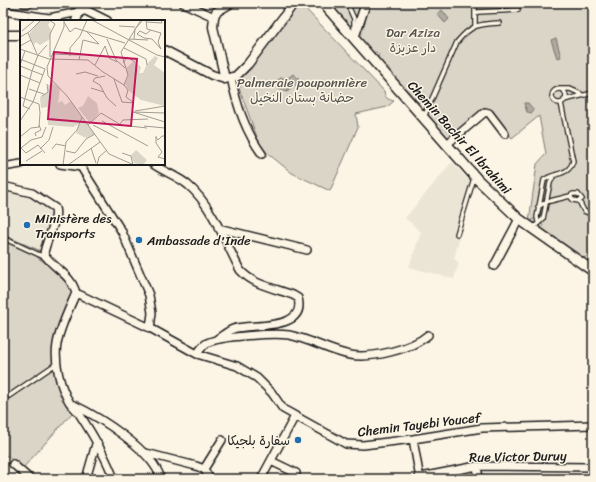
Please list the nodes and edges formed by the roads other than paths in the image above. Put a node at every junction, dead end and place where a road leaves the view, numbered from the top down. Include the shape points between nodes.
1 (24, 3) edge
2 (30, 3) edge
3 (75, 3) edge
4 (183, 3) edge
5 (231, 3) edge
6 (294, 3) edge
7 (323, 3) edge
8 (347, 3) edge
9 (366, 3) edge
10 (476, 3) edge
11 (518, 10) dead end
12 (3, 11) edge
13 (81, 11) junction
14 (476, 14) junction
15 (214, 17) junction
16 (76, 20) edge
17 (105, 20) edge
18 (499, 24) dead end
19 (475, 26) junction
20 (3, 35) edge
21 (20, 35) edge
22 (354, 38) junction
23 (165, 51) edge
24 (228, 78) junction
25 (559, 89) junction
26 (593, 93) edge
27 (581, 94) junction
28 (564, 100) junction
29 (561, 103) junction
30 (424, 117) junction
31 (505, 134) dead end
32 (447, 144) junction
33 (262, 154) dead end
34 (20, 164) edge
35 (69, 165) edge
36 (155, 165) edge
37 (3, 167) edge
38 (474, 176) junction
39 (553, 176) junction
40 (3, 186) edge
41 (570, 196) junction
42 (540, 197) junction
43 (579, 201) junction
44 (546, 202) junction
45 (538, 207) junction
46 (593, 215) edge
47 (519, 219) junction
48 (536, 225) junction
49 (218, 228) junction
50 (457, 234) dead end
51 (3, 238) edge
52 (307, 250) dead end
53 (47, 259) junction
54 (494, 266) dead end
55 (591, 267) edge
56 (76, 293) junction
57 (150, 328) junction
58 (428, 335) dead end
59 (217, 339) junction
60 (197, 354) junction
61 (56, 363) junction
62 (9, 396) dead end
63 (70, 403) junction
64 (295, 416) junction
65 (593, 425) edge
66 (413, 439) junction
67 (222, 440) dead end
68 (96, 444) junction
69 (142, 452) junction
70 (271, 461) junction
71 (13, 464) dead end
72 (477, 466) junction
73 (593, 467) edge
74 (204, 469) junction
75 (296, 473) dead end
76 (420, 478) edge
77 (30, 479) edge
78 (86, 479) edge
79 (114, 479) edge
80 (161, 479) edge
81 (210, 479) edge
82 (261, 479) edge
83 (479, 479) edge

1 - 2 street
3 - 13 street
4 - 15 street
5 - 15 street via 220,9
6 - 24 street via 248,64 236,76
7 - 22 main road, Chemin Bachir El Ibrahimi
8 - 22 lane via 354,19
9 - 22 street
10 - 14 lane
11 - 14 lane
12 - 13 street via 49,18
13 - 16 street
13 - 17 street via 87,10
14 - 19 lane
15 - 24 street via 214,27
18 - 19 lane
19 - 30 lane via 457,42
20 - 21 street
22 - 30 main road, Chemin Bachir El Ibrahimi
23 - 24 street via 212,75
24 - 33 street via 248,130
25 - 27 lane via 570,89
25 - 28 lane via 565,93
25 - 29 lane via 555,90 552,96 556,102
26 - 27 lane
27 - 28 lane
28 - 29 lane
29 - 39 lane via 573,161 568,171
30 - 32 main road, Chemin Bachir El Ibrahimi
31 - 32 street via 485,112
32 - 38 main road, Chemin Bachir El Ibrahimi
34 - 37 street
35 - 57 street via 78,166 84,171 122,232 149,295 152,314
36 - 49 street via 188,185 203,203
38 - 47 main road, Chemin Bachir El Ibrahimi
38 - 50 lane
39 - 42 lane via 544,180
39 - 44 lane
40 - 53 street via 32,193 55,208 56,215 44,246
41 - 43 lane via 573,200
41 - 43 lane via 578,194 582,199
41 - 44 lane
42 - 44 lane
42 - 45 lane
43 - 46 lane via 584,211
44 - 45 lane
44 - 48 lane via 543,219
45 - 48 lane
47 - 48 main road, Chemin Bachir El Ibrahimi
47 - 54 street
48 - 55 main road, Chemin Bachir El Ibrahimi
49 - 52 street
49 - 59 street via 245,276 251,281 293,295 298,298 299,305 294,316 287,322 233,329
51 - 53 lane
53 - 56 street via 66,274
56 - 57 street, Chemin Tayebi Youcef
56 - 61 street via 57,344
57 - 60 street, Chemin Tayebi Youcef
58 - 59 street via 416,344 402,349 363,356 350,355 279,334
59 - 60 street via 204,346
60 - 64 street, Chemin Tayebi Youcef via 237,366 257,378 283,409
61 - 62 lane
61 - 63 street
63 - 68 street
63 - 69 street via 95,415
64 - 66 street, Chemin Tayebi Youcef via 346,444 363,445
64 - 70 street
65 - 66 street, Chemin Tayebi Youcef via 482,428
66 - 76 street
67 - 74 street
68 - 78 street
68 - 79 street via 107,460
69 - 74 street
69 - 80 street via 152,462
70 - 75 street
70 - 82 street
71 - 77 street
72 - 73 street, Rue Victor Duruy
72 - 76 street, Rue Victor Duruy
72 - 83 street
74 - 81 street

